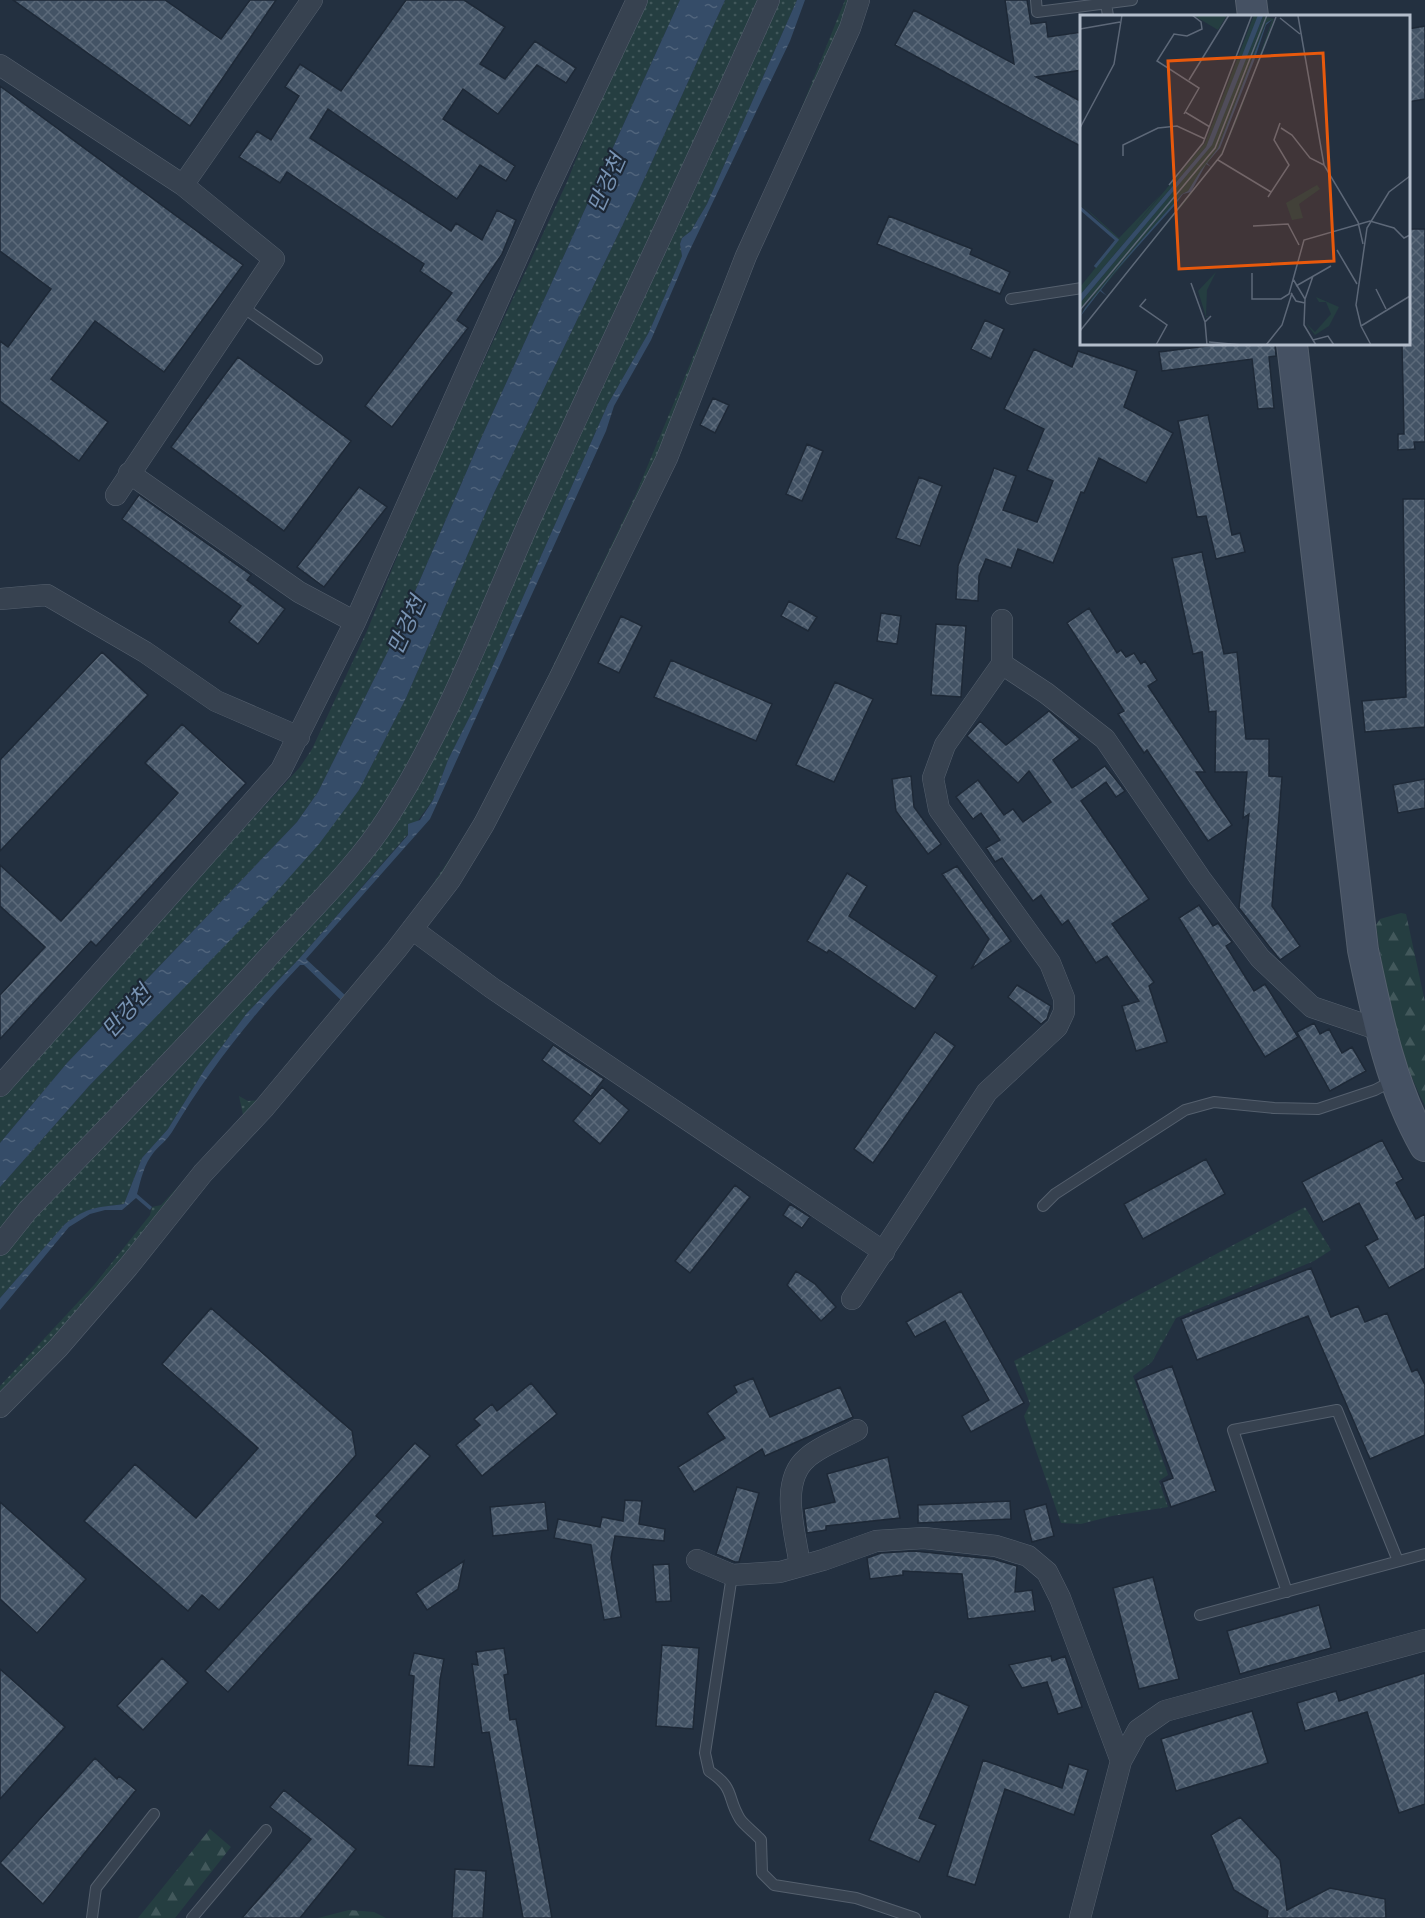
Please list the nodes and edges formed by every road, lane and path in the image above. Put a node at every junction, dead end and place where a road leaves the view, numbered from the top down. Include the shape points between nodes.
1 (312, 0) edge
2 (637, 0) edge
3 (769, 0) edge
4 (859, 0) edge
5 (1036, 0) edge
6 (1132, 0) edge
7 (1251, 0) edge
8 (1106, 3) junction
9 (1108, 15) edge
10 (1253, 15) edge
11 (0, 65) edge
12 (183, 185) junction
13 (1080, 288) edge
14 (1011, 299) dead end
15 (241, 306) junction
16 (1292, 345) edge
17 (317, 359) dead end
18 (129, 473) junction
19 (116, 495) dead end
20 (0, 599) edge
21 (1002, 620) dead end
22 (355, 622) junction
23 (1002, 664) junction
24 (299, 737) junction
25 (412, 929) junction
26 (1380, 1030) junction
27 (1397, 1078) junction
28 (0, 1086) edge
29 (1425, 1146) edge
30 (1043, 1206) dead end
31 (0, 1245) edge
32 (884, 1252) junction
33 (852, 1299) dead end
34 (0, 1407) edge
35 (856, 1430) dead end
36 (1425, 1554) edge
37 (697, 1560) dead end
38 (1398, 1561) junction
39 (800, 1566) junction
40 (732, 1575) junction
41 (1287, 1592) junction
42 (1200, 1615) dead end
43 (1425, 1640) edge
44 (1121, 1761) junction
45 (154, 1814) dead end
46 (266, 1830) dead end
47 (92, 1918) edge
48 (192, 1918) edge
49 (915, 1918) edge
50 (1080, 1918) edge

1 - 12 street
2 - 22 street via 545,195
3 - 31 street via 434,738 387,819 344,874 28,1210
4 - 25 street via 850,28 746,256 662,468 484,824 450,880
5 - 8 lane via 1037,12
6 - 8 lane
7 - 10 street
8 - 9 lane
11 - 12 street
12 - 15 street via 274,259
13 - 14 lane
15 - 17 lane
15 - 18 street
16 - 26 street via 1363,950
18 - 19 street
18 - 22 street via 299,592
20 - 24 street via 47,595 145,652 216,701
21 - 23 street
22 - 24 street
23 - 26 street via 1105,740 1260,958 1312,1007
23 - 32 street via 945,745 933,778 939,808 1050,963 1064,998 1064,1012 1057,1027 987,1092
24 - 28 street via 281,770
25 - 32 street via 492,988
25 - 34 street via 58,1348
26 - 27 street
27 - 29 street
27 - 30 lane via 1375,1090 1318,1109 1214,1102 1185,1110 1055,1194
32 - 33 street
35 - 39 street via 806,1458 795,1474 790,1497
36 - 38 lane
37 - 40 street
38 - 41 lane
38 - 41 lane via 1337,1410 1233,1430
39 - 40 street via 780,1572
39 - 44 street via 876,1540 924,1538 996,1546 1028,1556 1047,1572 1059,1598
40 - 49 lane via 705,1753 709,1771 732,1792 741,1821 761,1840 762,1873 774,1886 856,1898
41 - 42 lane
43 - 44 street via 1165,1711 1137,1730
44 - 50 street
45 - 47 lane via 96,1888
46 - 48 lane

